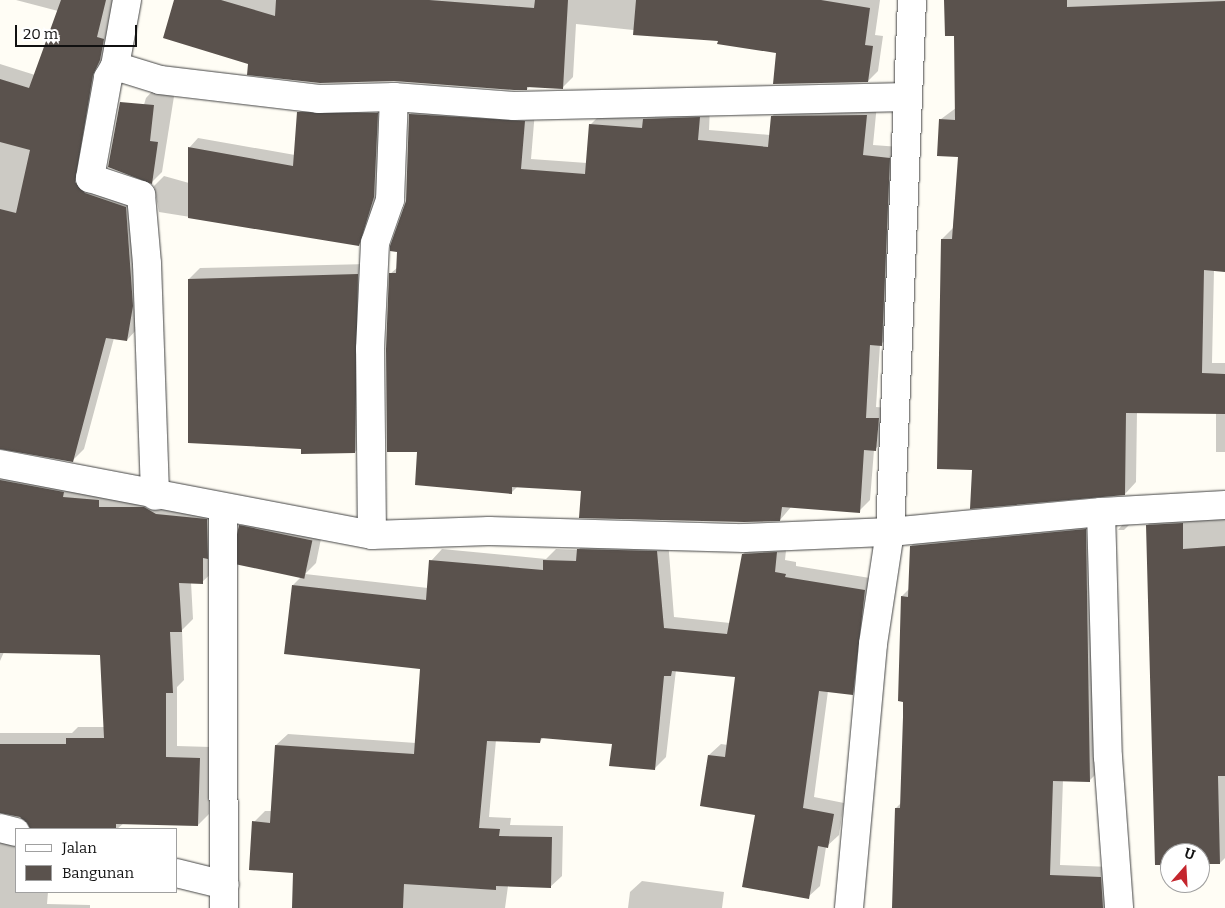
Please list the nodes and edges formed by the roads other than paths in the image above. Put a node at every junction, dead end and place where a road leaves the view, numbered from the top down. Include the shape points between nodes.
1 (127, 0) edge
2 (912, 0) edge
3 (115, 66) junction
4 (394, 97) junction
5 (908, 97) junction
6 (0, 464) edge
7 (155, 496) junction
8 (1225, 506) edge
9 (223, 508) junction
10 (1101, 512) junction
11 (890, 532) junction
12 (372, 535) junction
13 (0, 828) edge
14 (15, 832) edge
15 (178, 874) edge
16 (225, 896) edge
17 (849, 908) edge
18 (1119, 908) edge

1 - 3 street
2 - 5 street
3 - 4 street via 160,80 319,99
3 - 7 street via 108,78 90,178 141,195 147,264
4 - 5 street via 514,106
4 - 12 street via 390,200 375,243 370,349
5 - 11 street
6 - 7 street
7 - 9 street
8 - 10 street
9 - 12 street
9 - 16 street
10 - 11 street
10 - 18 street via 1108,757
11 - 12 street via 744,538 489,531
11 - 17 street via 873,644
13 - 14 street
15 - 16 street

